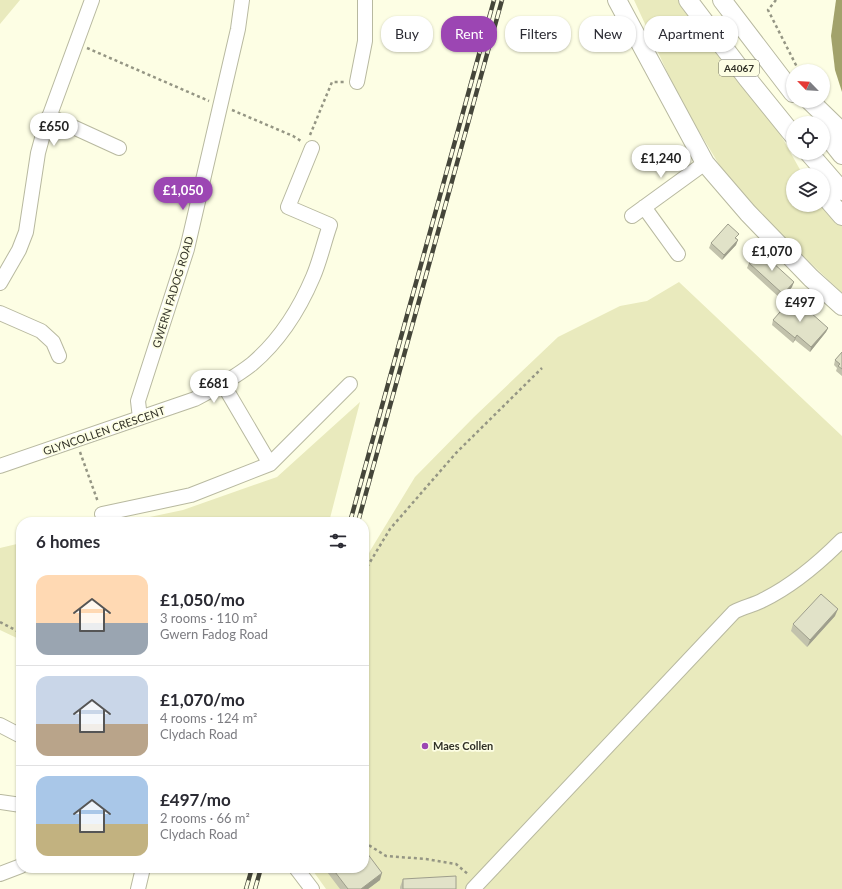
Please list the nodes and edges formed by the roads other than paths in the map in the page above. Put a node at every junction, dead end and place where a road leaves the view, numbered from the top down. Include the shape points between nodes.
1 (92, 0) edge
2 (242, 0) edge
3 (365, 0) edge
4 (617, 0) edge
5 (688, 0) edge
6 (722, 0) edge
7 (768, 61) junction
8 (786, 78) edge
9 (356, 82) road end
10 (786, 84) edge
11 (805, 108) edge
12 (817, 108) edge
13 (50, 116) junction
14 (811, 116) edge
15 (780, 120) junction
16 (786, 127) edge
17 (786, 131) edge
18 (842, 132) edge
19 (830, 140) edge
20 (119, 148) dead end
21 (312, 148) road end
22 (842, 155) edge
23 (815, 160) edge
24 (705, 163) junction
25 (842, 191) edge
26 (830, 202) edge
27 (644, 207) junction
28 (632, 216) dead end
29 (842, 216) edge
30 (678, 254) dead end
31 (0, 283) edge
32 (842, 306) edge
33 (0, 313) edge
34 (59, 356) dead end
35 (223, 384) junction
36 (350, 384) dead end
37 (140, 418) junction
38 (270, 464) junction
39 (0, 466) edge
40 (102, 514) road end
41 (842, 540) edge
42 (0, 725) edge
43 (16, 733) edge
44 (0, 802) edge
45 (16, 804) edge
46 (16, 868) edge
47 (142, 873) edge
48 (300, 873) edge
49 (0, 874) edge
50 (475, 887) edge
51 (138, 889) edge
52 (312, 889) edge

1 - 13 street
2 - 37 street, GWERN FADOG ROAD via 238,29 187,249 138,401
3 - 9 street via 365,41
4 - 24 main road
5 - 15 main road, A4067
6 - 7 main road, A4067
7 - 8 main road
7 - 10 main road, A4067
11 - 14 main road
12 - 18 main road
13 - 20 street
13 - 31 street via 38,153 26,232
15 - 16 main road, A4067
15 - 17 main road
19 - 22 main road
21 - 35 street, GLYNCOLLEN CRESCENT via 288,207 330,225 314,276 302,302 271,345 252,364
23 - 25 main road
24 - 27 street
24 - 32 main road via 748,213
26 - 29 main road
27 - 28 street
27 - 30 street
33 - 34 street via 41,332 53,342
35 - 37 street, GLYNCOLLEN CRESCENT via 195,399
35 - 38 street
36 - 38 street
37 - 39 street, GLYNCOLLEN CRESCENT
38 - 40 street via 191,495
41 - 50 street via 777,593 734,612
42 - 43 street
44 - 45 street
46 - 49 street
47 - 51 street
48 - 52 street

